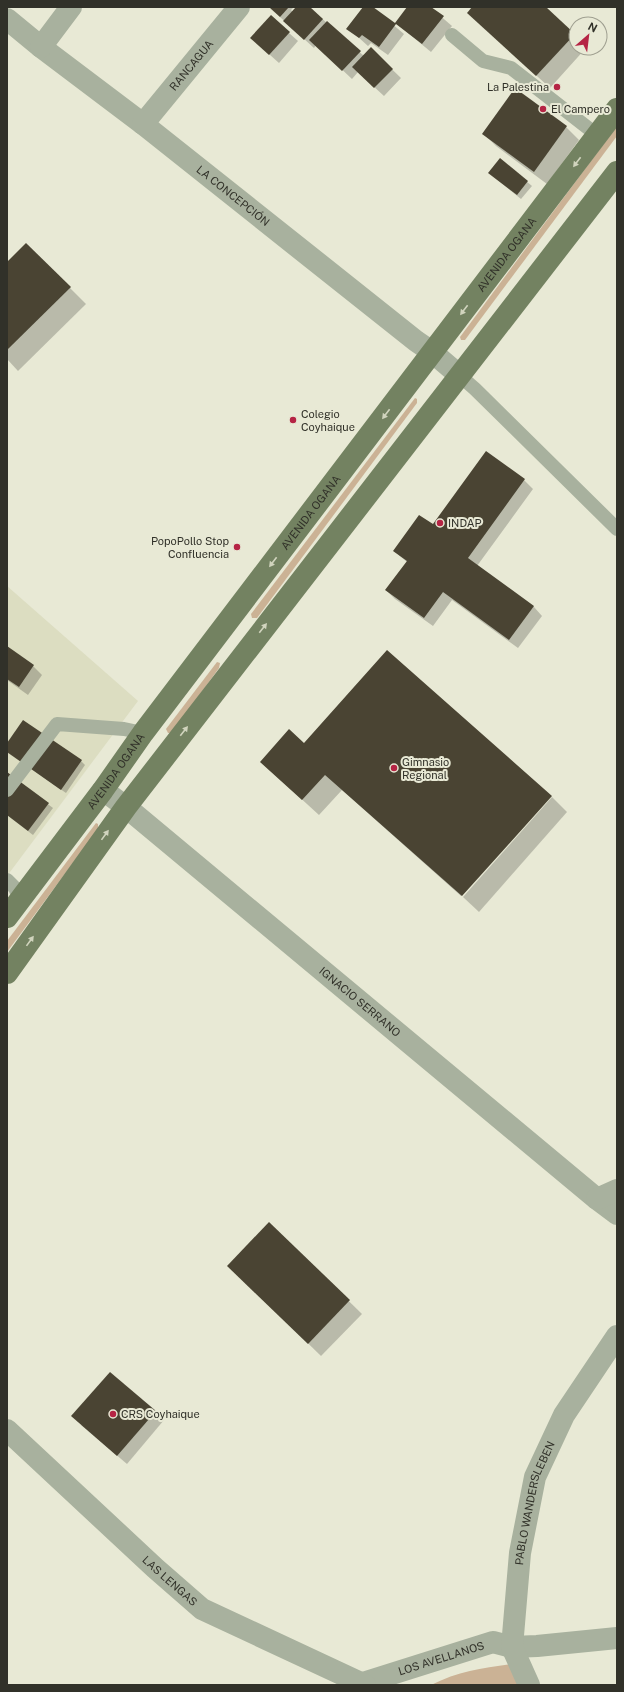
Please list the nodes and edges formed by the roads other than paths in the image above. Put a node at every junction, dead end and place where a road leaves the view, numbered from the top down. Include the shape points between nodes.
1 (71, 7) edge
2 (239, 7) edge
3 (7, 19) edge
4 (452, 35) dead end
5 (41, 47) junction
6 (617, 109) edge
7 (143, 124) junction
8 (597, 135) junction
9 (617, 172) edge
10 (432, 352) junction
11 (459, 375) junction
12 (617, 529) edge
13 (143, 733) junction
14 (7, 790) edge
15 (103, 790) junction
16 (126, 807) junction
17 (7, 880) edge
18 (20, 899) junction
19 (7, 917) edge
20 (7, 972) edge
21 (617, 1190) edge
22 (597, 1199) junction
23 (617, 1214) edge
24 (617, 1336) edge
25 (7, 1430) edge
26 (617, 1638) edge
27 (512, 1647) junction
28 (364, 1684) edge
29 (529, 1685) edge

1 - 5 street
2 - 7 street, RANCAGUA
3 - 5 street, LA CONCEPCIÓN
4 - 8 lane via 483,61 511,68
5 - 7 street, LA CONCEPCIÓN
6 - 8 main road, AVENIDA OGANA
7 - 10 street, LA CONCEPCIÓN
8 -> 10 main road, AVENIDA OGANA
9 - 11 main road
10 - 11 street, LA CONCEPCIÓN
10 -> 13 main road, AVENIDA OGANA
11 - 12 lane
16 -> 11 main road
13 - 14 lane via 124,729 57,724
13 - 15 main road, AVENIDA OGANA
15 - 16 street, IGNACIO SERRANO
15 - 18 main road, AVENIDA OGANA
20 -> 16 main road
16 - 22 street, IGNACIO SERRANO
17 - 18 lane via 15,888
18 - 19 main road, AVENIDA OGANA
21 - 22 street
22 - 23 street, IGNACIO SERRANO
24 - 27 street, PABLO WANDERSLEBEN via 564,1416 535,1477 520,1553
25 - 28 street, LAS LENGAS via 202,1609
26 - 27 street, LOS AVELLANOS
27 - 28 street, LOS AVELLANOS via 493,1642
27 - 29 street, PABLO WANDERSLEBEN

